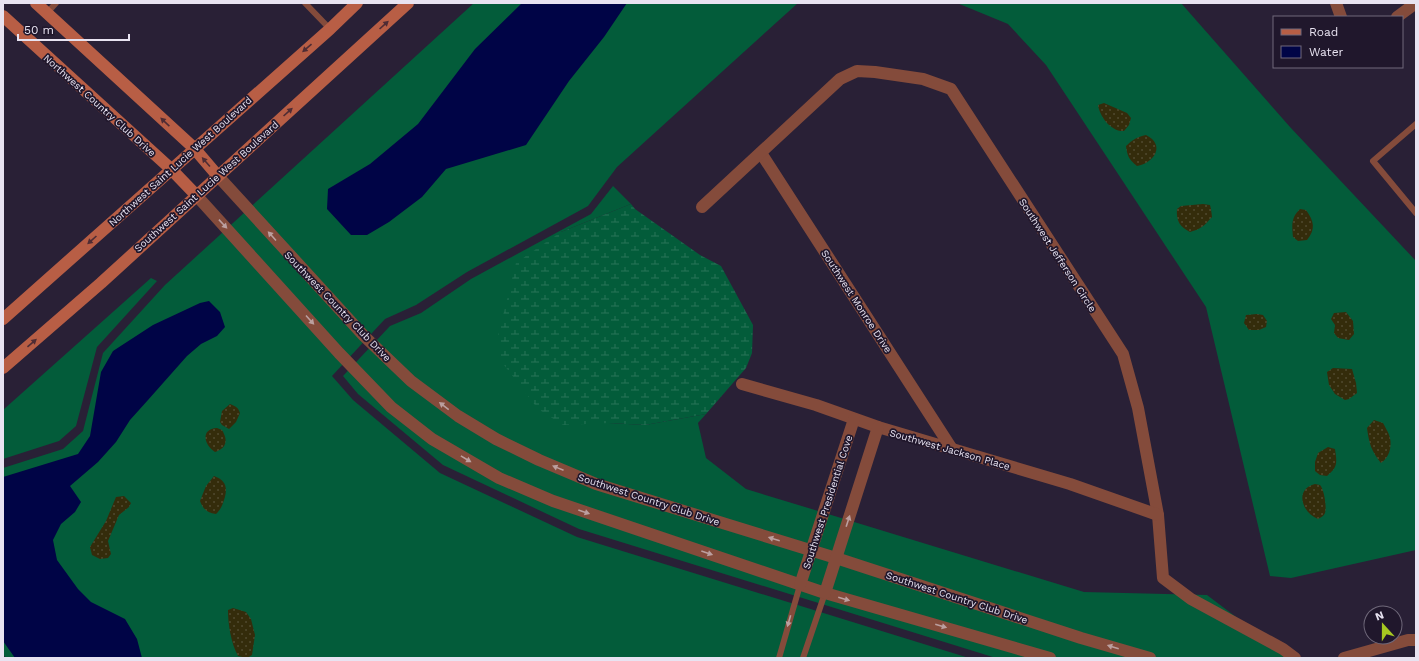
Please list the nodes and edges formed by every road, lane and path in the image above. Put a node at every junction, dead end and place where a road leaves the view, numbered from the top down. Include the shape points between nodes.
1 (36, 3) edge
2 (56, 3) edge
3 (305, 3) edge
4 (357, 3) edge
5 (408, 3) edge
6 (1336, 3) edge
7 (1416, 3) edge
8 (47, 14) junction
9 (3, 16) edge
10 (1341, 16) edge
11 (1399, 16) edge
12 (330, 29) junction
13 (1416, 124) edge
14 (194, 148) junction
15 (761, 154) junction
16 (171, 169) junction
17 (218, 176) junction
18 (196, 195) junction
19 (702, 207) dead end
20 (1416, 213) edge
21 (3, 319) edge
22 (3, 368) edge
23 (742, 384) dead end
24 (854, 419) junction
25 (878, 427) junction
26 (952, 449) junction
27 (1158, 515) junction
28 (811, 550) junction
29 (836, 558) junction
30 (800, 585) junction
31 (825, 593) junction
32 (1416, 640) edge
33 (779, 658) edge
34 (803, 658) edge
35 (1050, 658) edge
36 (1150, 658) edge
37 (1295, 658) edge
38 (1344, 658) edge

1 - 8 main road
2 - 8 lane
3 - 12 lane
4 - 12 main road, Northwest Saint Lucie West Boulevard
17 -> 5 main road, Southwest Saint Lucie West Boulevard
6 - 10 street
7 - 11 street
14 -> 8 main road
9 - 16 main road, Northwest Country Club Drive
12 -> 14 main road, Northwest Saint Lucie West Boulevard
13 - 20 lane via 1373,161
14 - 16 main road, Northwest Saint Lucie West Boulevard
17 -> 14 main road
15 - 19 street, Southwest Jefferson Circle
15 - 26 street, Southwest Monroe Drive
15 - 27 street, Southwest Jefferson Circle via 840,79 857,71 923,79 951,89 1122,354 1138,408
16 - 18 main road, Northwest Country Club Drive
16 -> 21 main road, Northwest Saint Lucie West Boulevard
17 - 18 main road, Southwest Saint Lucie West Boulevard
28 -> 17 street, Southwest Country Club Drive via 596,484 524,453 458,416 411,381 364,336
22 -> 18 main road, Southwest Saint Lucie West Boulevard
18 -> 30 street via 391,407 432,439 498,478 554,502
23 - 24 street, Southwest Jackson Place via 816,405
24 - 25 street, Southwest Jackson Place
24 - 28 street, Southwest Presidential Cove
25 - 26 street, Southwest Jackson Place
29 -> 25 street
26 - 27 street, Southwest Jackson Place via 1070,484
27 - 37 street, Southwest Jefferson Circle via 1163,578 1191,599
28 - 29 street, Southwest Country Club Drive
28 - 30 street, Southwest Presidential Cove
29 - 31 street
36 -> 29 street, Southwest Country Club Drive
30 - 31 street
30 -> 33 lane
31 - 34 lane
31 -> 35 street
32 - 38 street

